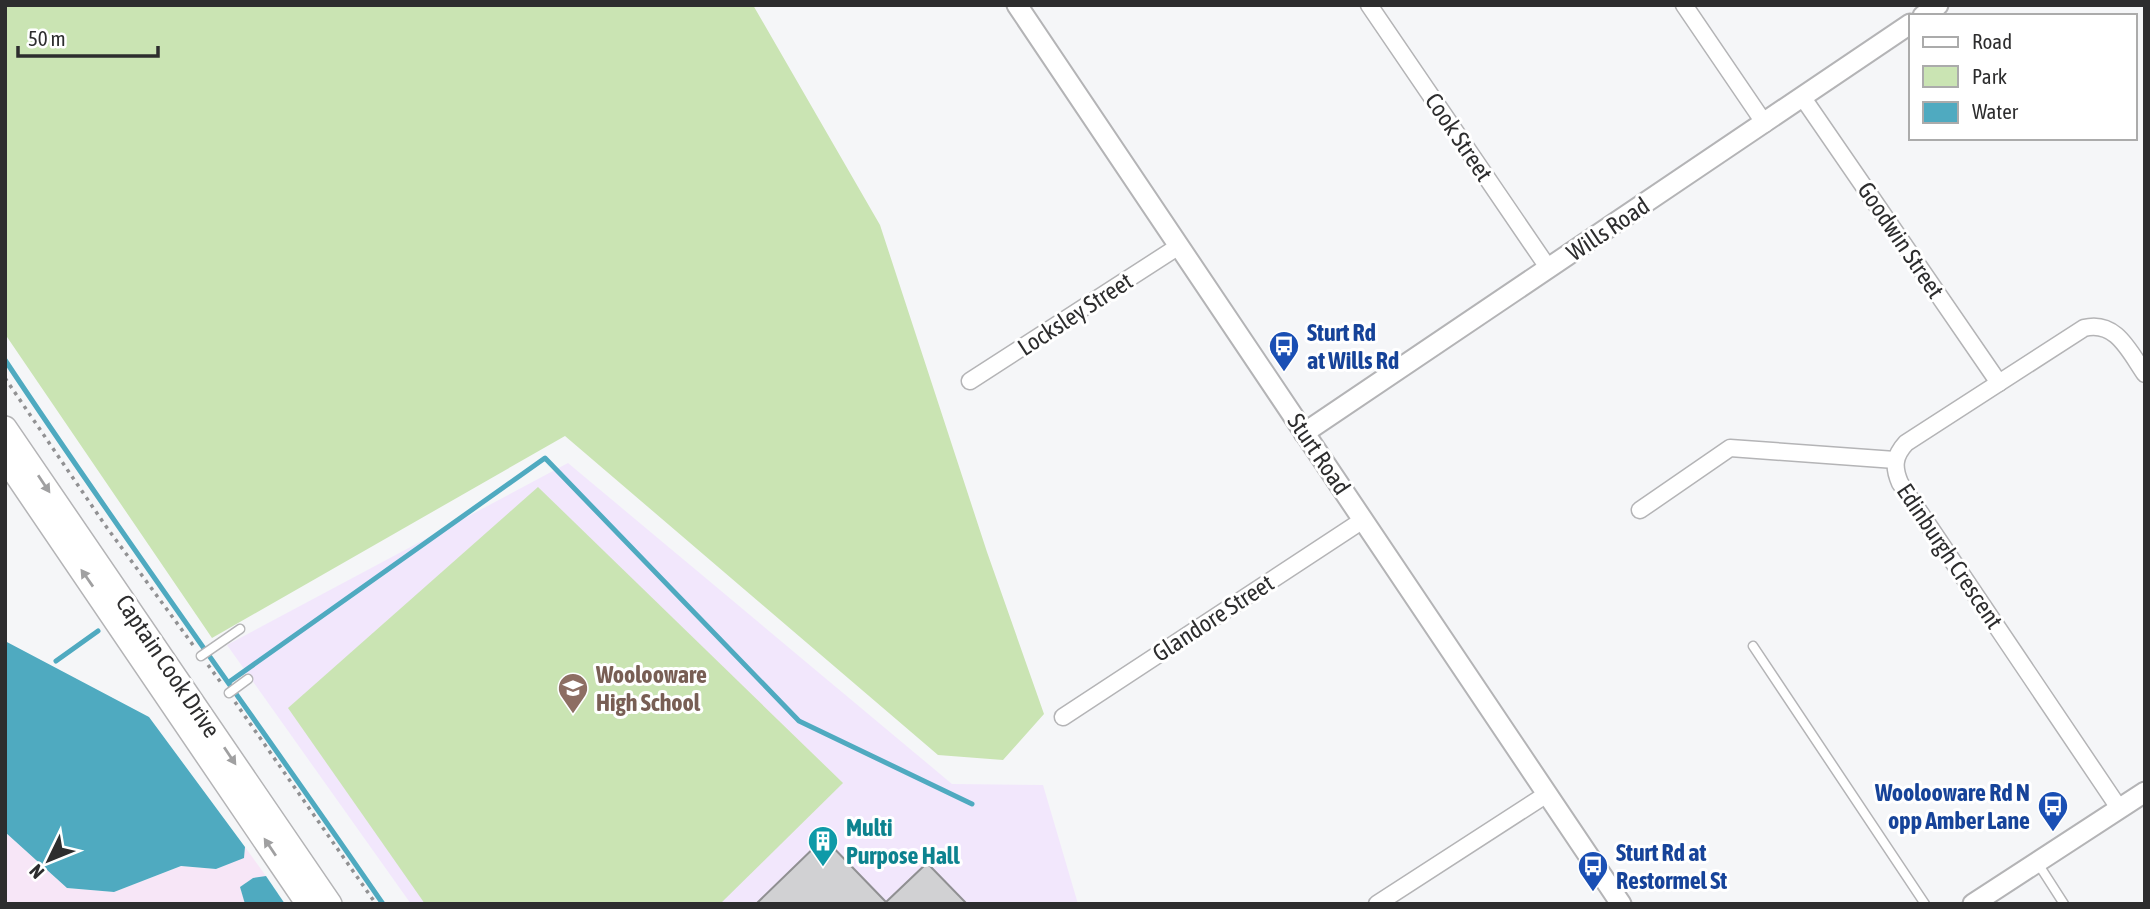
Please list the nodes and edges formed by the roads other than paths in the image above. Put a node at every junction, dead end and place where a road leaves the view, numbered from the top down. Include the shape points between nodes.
1 (1017, 5) edge
2 (1369, 5) edge
3 (1684, 5) edge
4 (1909, 25) edge
5 (1803, 98) junction
6 (1765, 124) junction
7 (1179, 246) junction
8 (1549, 269) junction
9 (2145, 374) edge
10 (970, 381) dead end
11 (1998, 383) junction
12 (5, 428) edge
13 (1304, 433) junction
14 (5, 458) edge
15 (1895, 460) junction
16 (1640, 510) dead end
17 (1363, 520) junction
18 (240, 629) dead end
19 (1753, 646) dead end
20 (202, 655) road end
21 (248, 679) dead end
22 (229, 693) road end
23 (1063, 717) dead end
24 (2145, 792) edge
25 (1547, 794) junction
26 (2119, 808) junction
27 (2037, 862) junction
28 (309, 904) edge
29 (330, 904) edge
30 (1377, 904) edge
31 (1621, 904) edge
32 (1925, 904) edge
33 (1973, 904) edge
34 (2064, 904) edge

1 - 7 street, Sturt Road
2 - 8 street, Cook Street
3 - 6 street
4 - 5 street, Wills Road
5 - 6 street, Wills Road
5 - 11 street, Goodwin Street
6 - 8 street, Wills Road
7 - 10 street, Locksley Street
7 - 13 street, Sturt Road
8 - 13 street, Wills Road
9 - 11 street, Edinburgh Crescent via 2120,337 2097,325 2084,327
11 - 15 street, Edinburgh Crescent via 1906,443
12 -> 29 main road, Captain Cook Drive
13 - 17 street, Sturt Road
28 -> 14 main road, Captain Cook Drive
15 - 16 street via 1730,448
15 - 26 street, Edinburgh Crescent via 1900,483
17 - 23 street, Glandore Street
17 - 25 street, Sturt Road
18 - 20 lane
19 - 32 lane
21 - 22 lane
24 - 26 street
25 - 30 street
25 - 31 street, Sturt Road
26 - 27 street
27 - 33 street
27 - 34 lane

